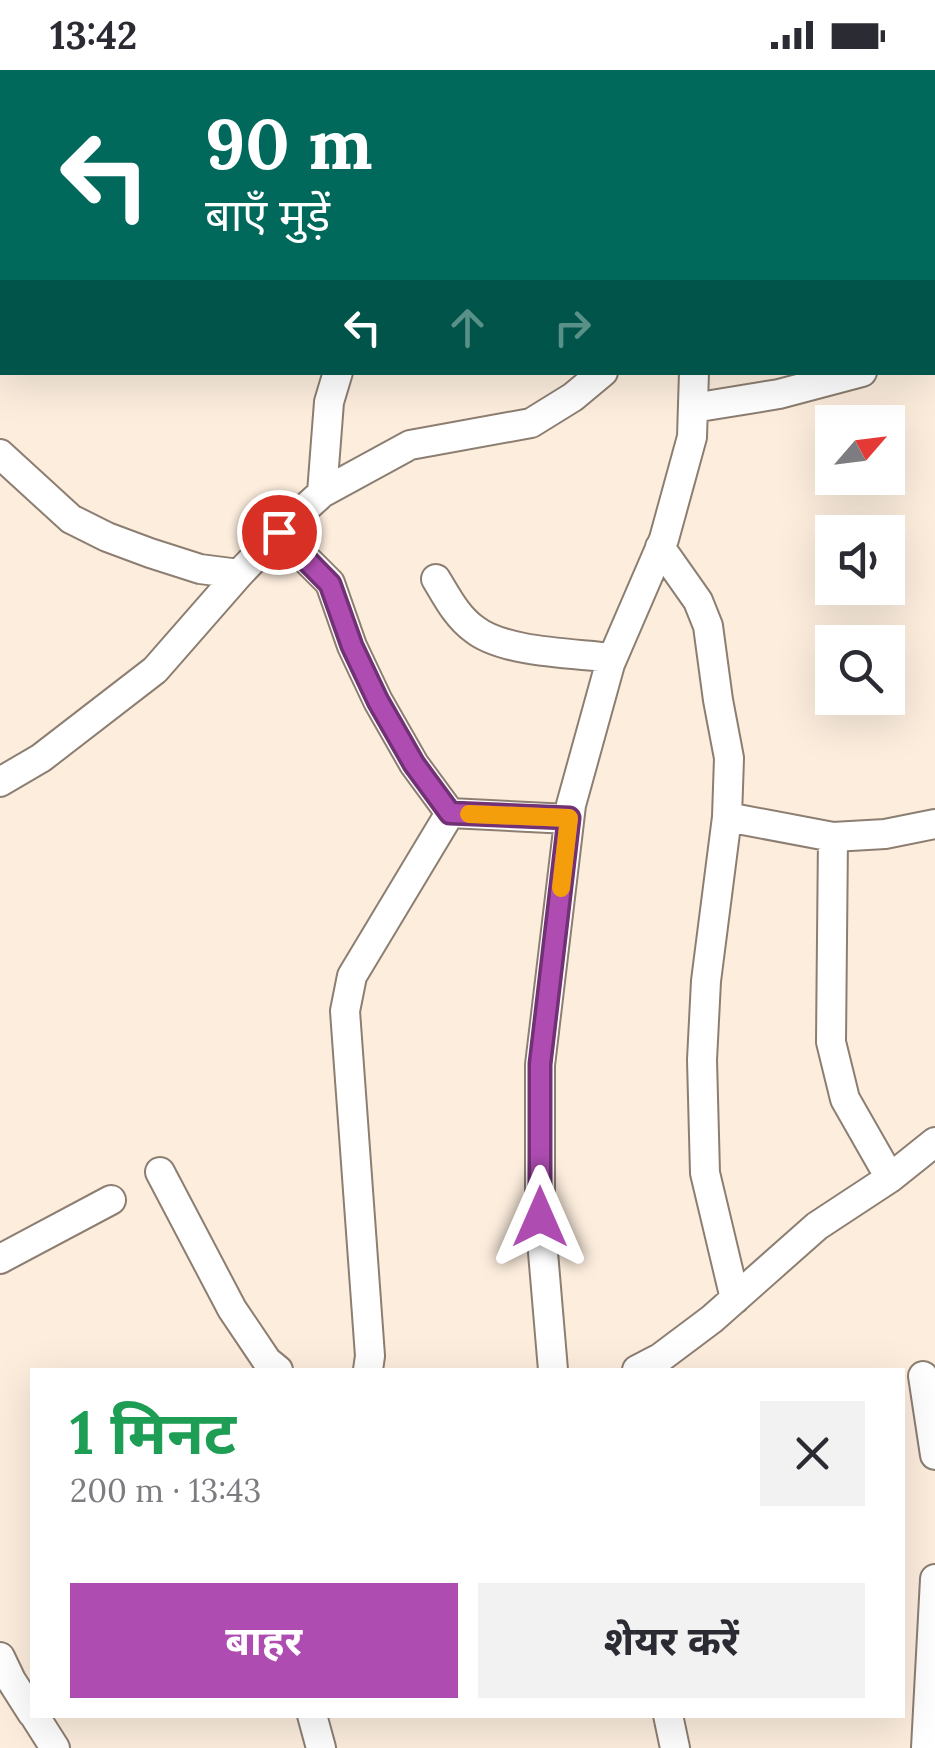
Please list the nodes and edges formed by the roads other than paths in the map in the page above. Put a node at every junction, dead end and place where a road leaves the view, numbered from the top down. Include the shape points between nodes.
1 (337, 375) edge
2 (599, 375) edge
3 (694, 375) edge
4 (851, 375) edge
5 (693, 408) junction
6 (0, 454) edge
7 (322, 492) junction
8 (279, 532) junction
9 (660, 547) junction
10 (239, 574) junction
11 (436, 579) dead end
12 (612, 658) junction
13 (0, 782) edge
14 (450, 813) junction
15 (728, 817) junction
16 (569, 818) junction
17 (935, 824) edge
18 (832, 836) junction
19 (935, 1142) edge
20 (160, 1172) dead end
21 (890, 1178) junction
22 (111, 1200) dead end
23 (0, 1258) edge
24 (736, 1299) junction
25 (652, 1366) edge
26 (275, 1368) edge
27 (368, 1368) edge
28 (554, 1368) edge
29 (920, 1376) edge
30 (935, 1455) edge
31 (935, 1579) edge
32 (11, 1672) edge
33 (30, 1708) edge
34 (36, 1718) edge
35 (313, 1718) edge
36 (669, 1718) edge
37 (55, 1748) edge
38 (321, 1748) edge
39 (675, 1748) edge
40 (926, 1748) edge

1 - 7 street
2 - 7 street via 531,423 410,445
3 - 5 street
4 - 5 street
5 - 9 street via 692,437
6 - 10 street via 71,519 150,553
7 - 8 street
8 - 10 street
8 - 14 street via 330,584 378,701
9 - 12 street
9 - 15 street via 708,626 729,758
10 - 13 street via 155,670
11 - 12 street via 459,615 504,645
12 - 16 street
14 - 16 street
14 - 27 street via 352,976 345,1012
15 - 18 street
15 - 24 street via 706,982 702,1079 704,1173
16 - 28 street via 540,1064 540,1217
17 - 18 street
18 - 21 street via 831,1042 845,1099
19 - 21 street
20 - 26 street via 232,1309
21 - 24 street via 817,1226
22 - 23 street
24 - 25 street
29 - 30 street
31 - 40 street
32 - 33 street
34 - 37 street
35 - 38 street
36 - 39 street

